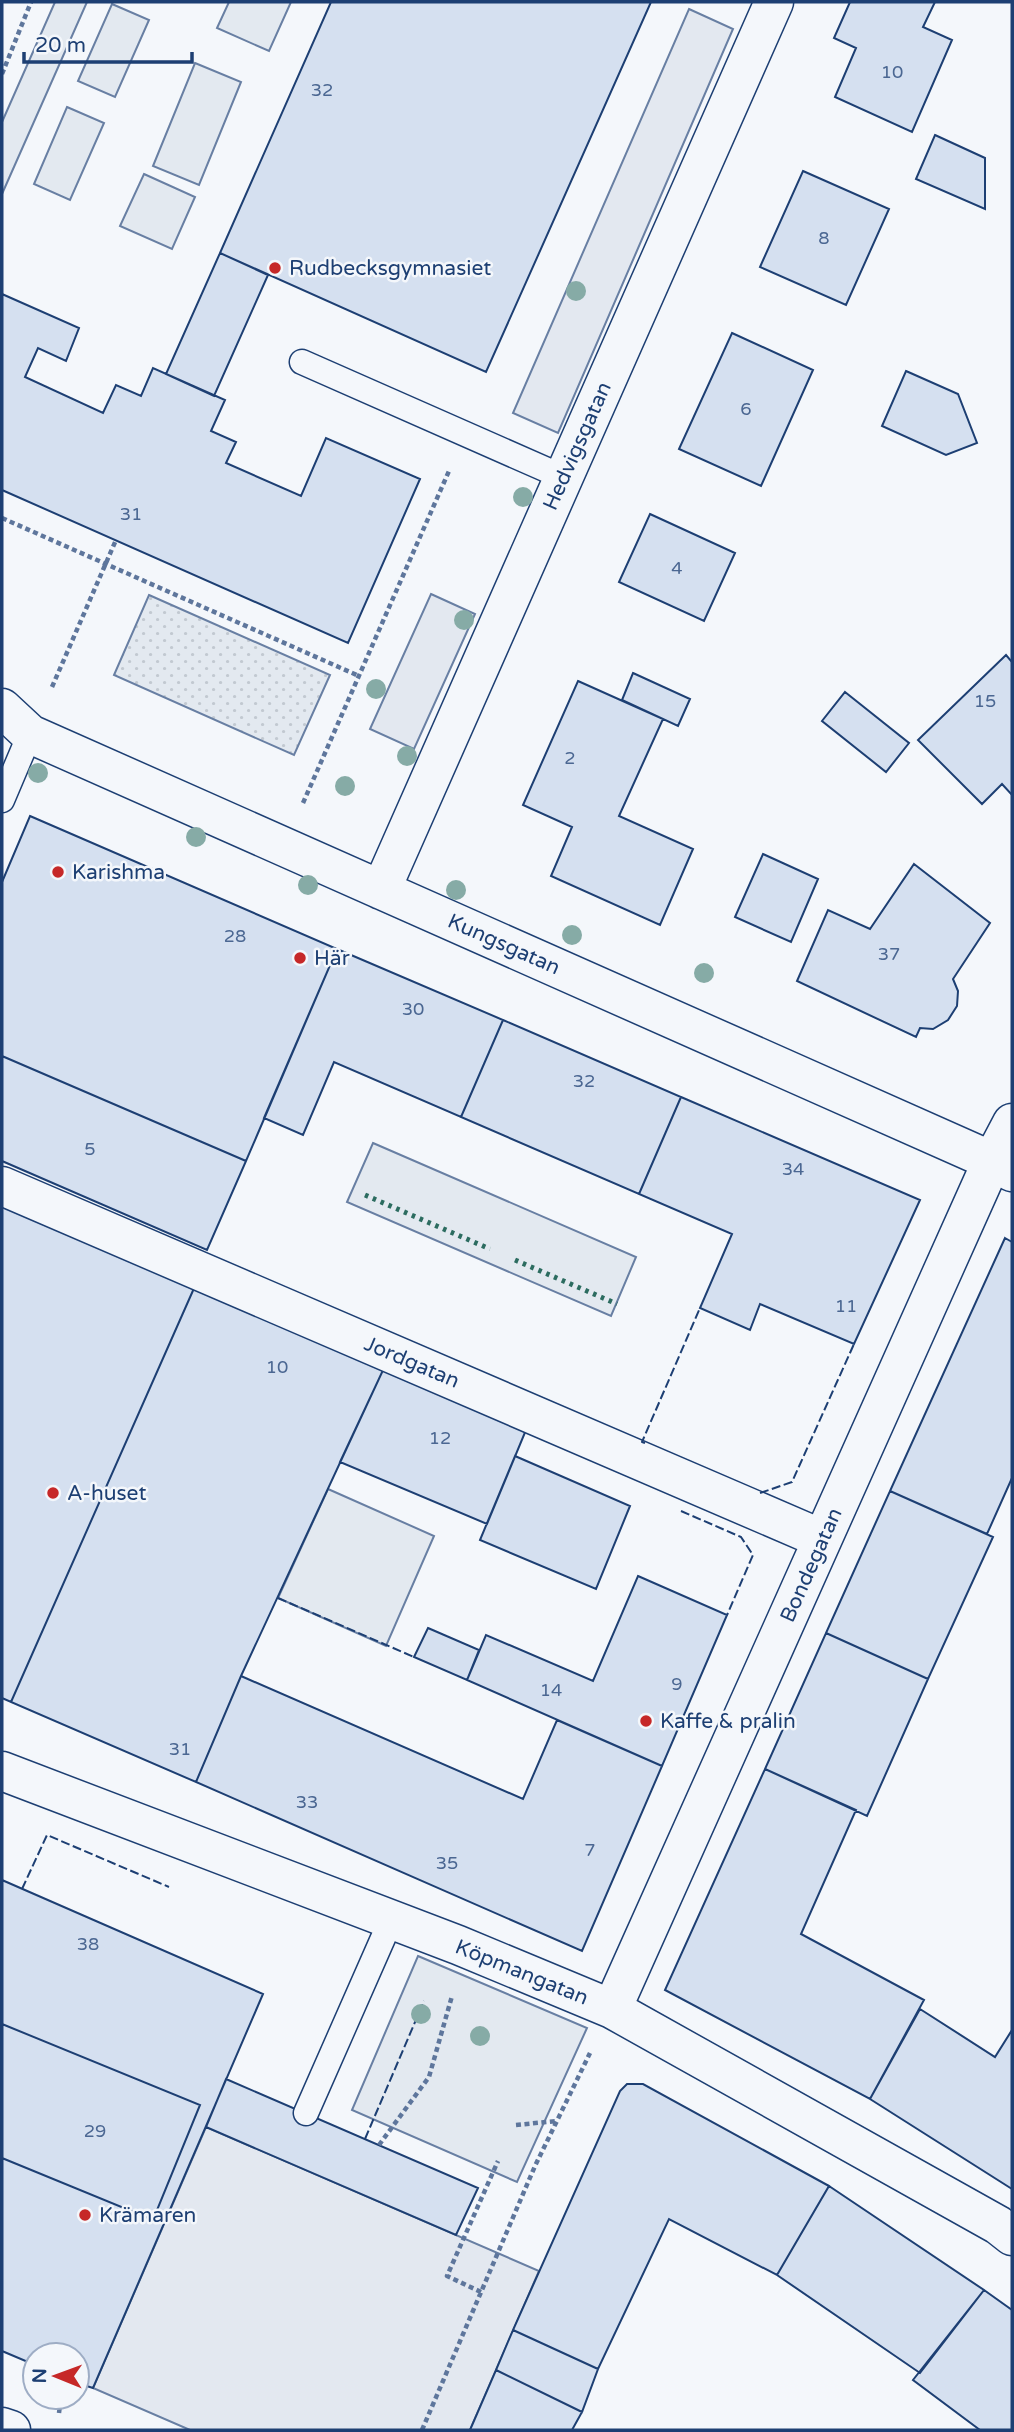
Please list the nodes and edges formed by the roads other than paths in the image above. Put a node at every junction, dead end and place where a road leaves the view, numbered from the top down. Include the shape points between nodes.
1 (774, 2) edge
2 (302, 362) dead end
3 (563, 477) junction
4 (2, 708) edge
5 (30, 734) junction
6 (2, 800) edge
7 (381, 890) junction
8 (1012, 1123) edge
9 (1002, 1167) edge
10 (2, 1186) edge
11 (822, 1539) junction
12 (2, 1771) edge
13 (391, 1920) junction
14 (612, 2009) junction
15 (306, 2113) dead end
16 (1012, 2236) edge
17 (2, 2427) edge
18 (11, 2430) edge

1 - 3 street, Hedvigsgatan
2 - 3 lane
3 - 7 street, Hedvigsgatan
4 - 5 street, Kungsgatan
5 - 6 lane
5 - 7 street, Kungsgatan
7 - 9 street, Kungsgatan
8 - 9 street, Bondegatan
9 - 11 street, Bondegatan
10 - 11 street, Jordgatan
11 - 14 street, Bondegatan
12 - 13 street, Köpmangatan
13 - 14 street, Köpmangatan
13 - 15 lane
14 - 16 street, Köpmangatan
17 - 18 street

